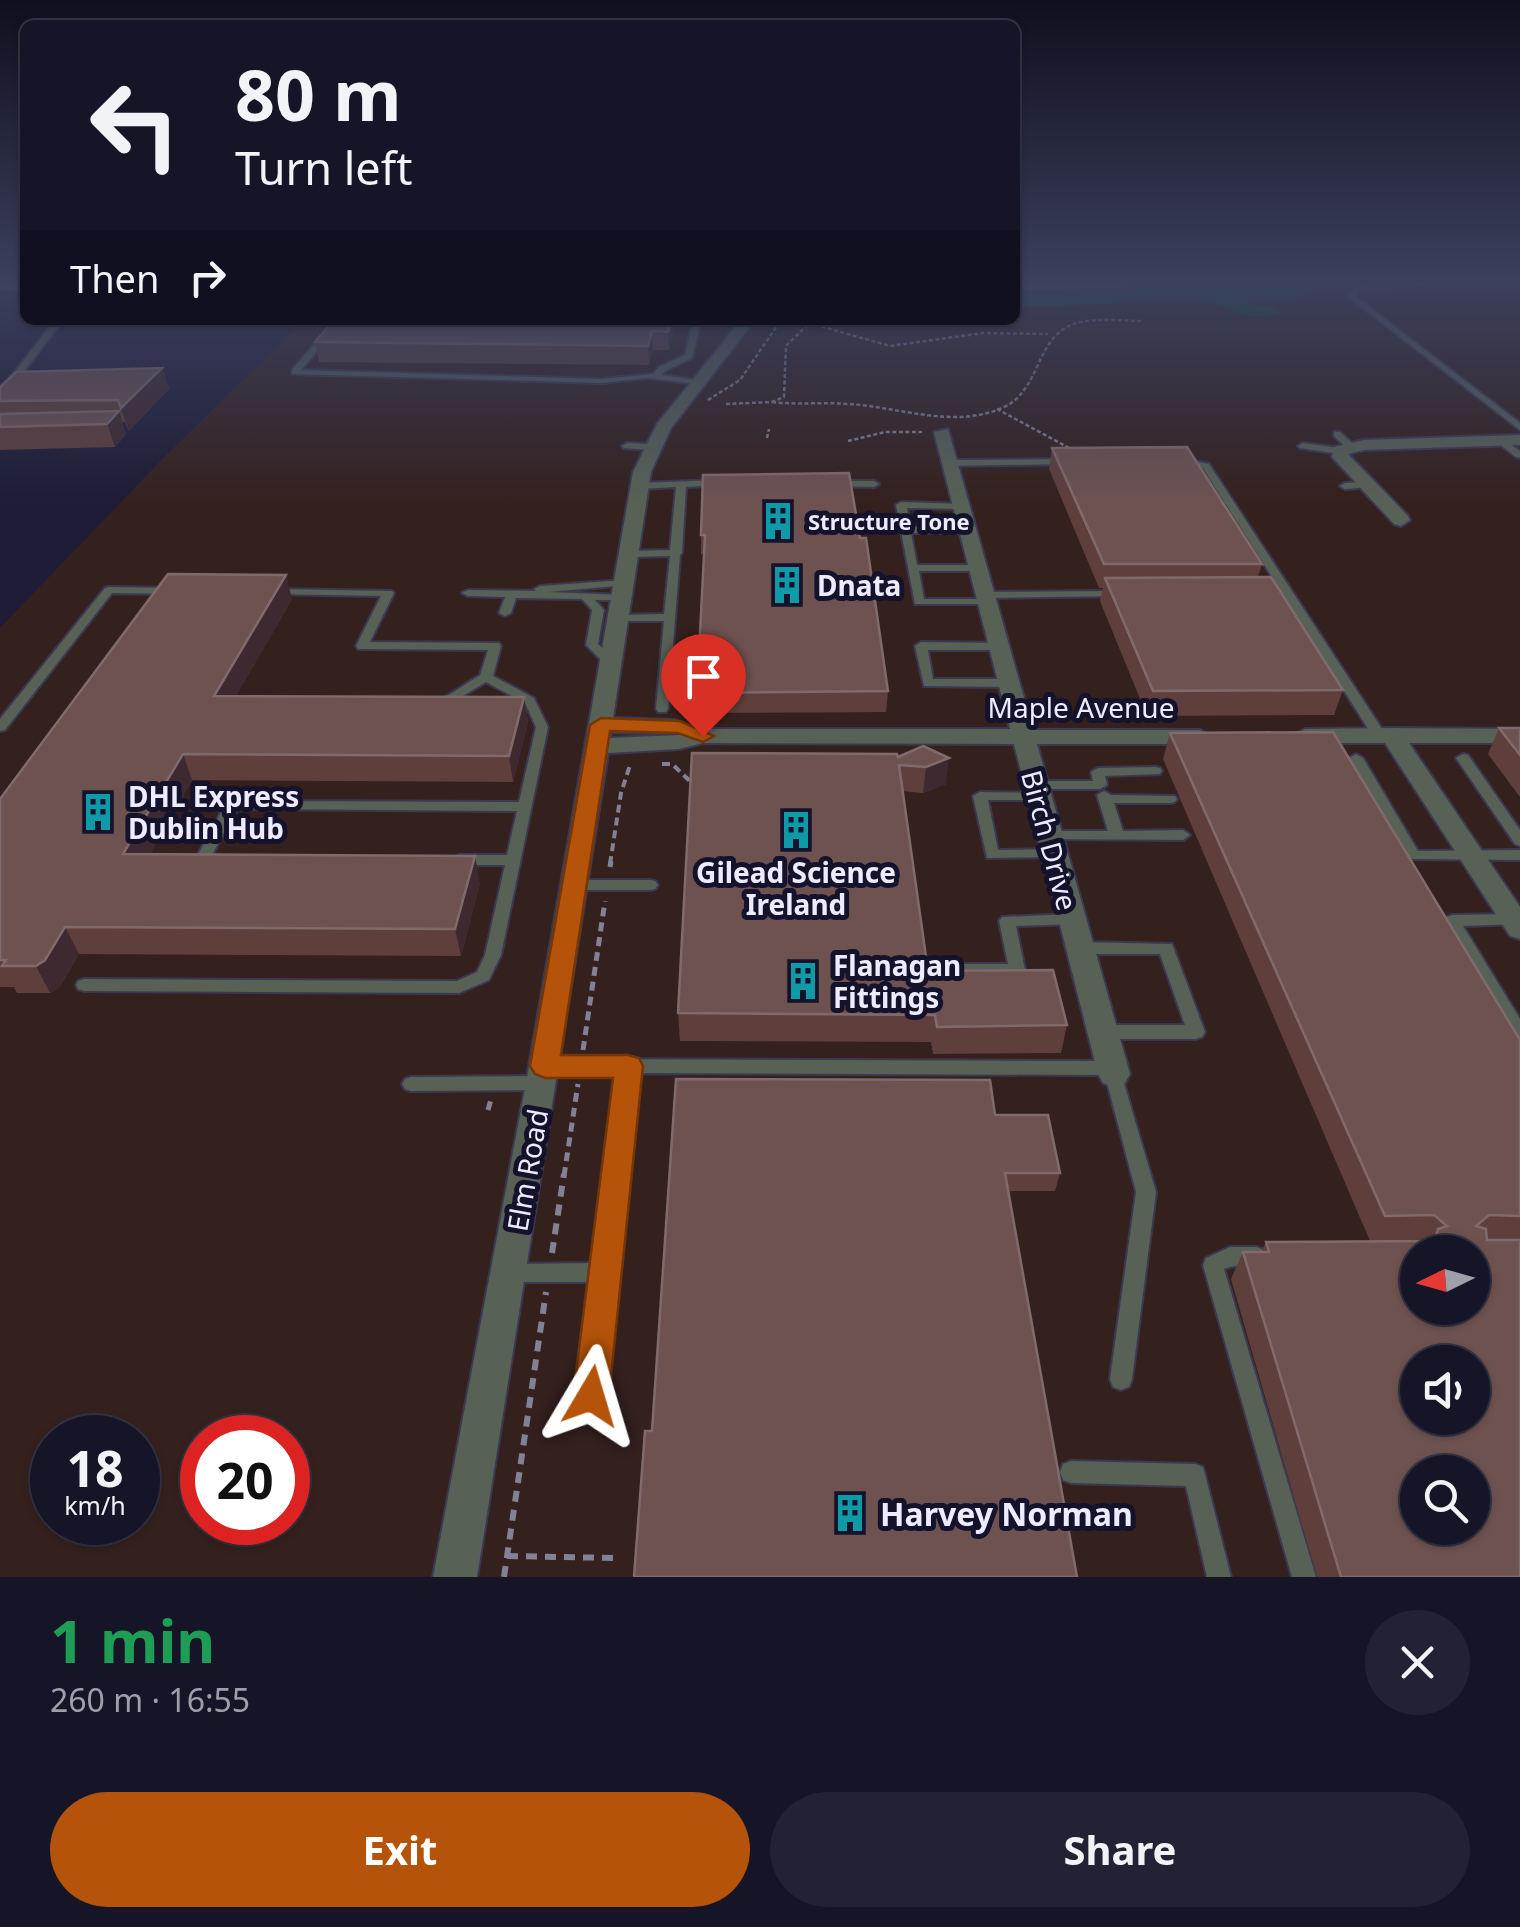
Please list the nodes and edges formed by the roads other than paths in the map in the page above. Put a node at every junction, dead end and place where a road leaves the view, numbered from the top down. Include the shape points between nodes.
1 (32, 356) edge
2 (309, 356) edge
3 (689, 356) edge
4 (719, 356) edge
5 (1428, 356) edge
6 (656, 376) junction
7 (698, 382) junction
8 (0, 397) edge
9 (941, 426) road end
10 (1520, 427) edge
11 (1343, 444) junction
12 (627, 446) dead end
13 (1303, 446) dead end
14 (651, 448) junction
15 (1519, 448) edge
16 (1076, 458) edge
17 (1172, 462) edge
18 (950, 463) junction
19 (738, 483) edge
20 (816, 484) edge
21 (874, 484) dead end
22 (681, 485) junction
23 (1368, 485) junction
24 (639, 486) junction
25 (1345, 486) dead end
26 (961, 506) junction
27 (1402, 520) dead end
28 (906, 530) junction
29 (968, 530) junction
30 (678, 553) junction
31 (628, 554) junction
32 (912, 568) junction
33 (978, 568) junction
34 (188, 591) edge
35 (268, 592) edge
36 (468, 593) dead end
37 (516, 593) junction
38 (1129, 594) edge
39 (587, 598) junction
40 (621, 599) junction
41 (986, 599) junction
42 (505, 613) dead end
43 (671, 617) junction
44 (998, 646) junction
45 (610, 663) junction
46 (486, 676) junction
47 (1008, 684) junction
48 (446, 700) edge
49 (662, 708) dead end
50 (0, 728) edge
51 (599, 735) junction
52 (703, 736) junction
53 (1220, 736) edge
54 (1280, 736) edge
55 (1385, 736) junction
56 (1520, 736) edge
57 (1022, 738) junction
58 (1356, 758) dead end
59 (1463, 758) dead end
60 (1155, 771) dead end
61 (1037, 790) junction
62 (1103, 792) junction
63 (1170, 799) dead end
64 (524, 806) junction
65 (1184, 834) dead end
66 (1116, 835) junction
67 (1520, 841) edge
68 (1051, 845) junction
69 (1520, 855) edge
70 (1472, 856) junction
71 (221, 860) edge
72 (447, 860) edge
73 (513, 860) junction
74 (650, 884) dead end
75 (591, 885) junction
76 (1517, 924) edge
77 (1076, 934) junction
78 (933, 970) edge
79 (84, 985) dead end
80 (1102, 1032) junction
81 (1520, 1033) edge
82 (628, 1066) junction
83 (1113, 1071) junction
84 (544, 1074) junction
85 (411, 1084) dead end
86 (1286, 1256) edge
87 (606, 1272) junction
88 (509, 1273) junction
89 (1121, 1379) dead end
90 (591, 1396) dead end
91 (1071, 1472) dead end
92 (454, 1577) edge
93 (1219, 1577) edge
94 (1304, 1577) edge

1 - 8 lane
2 - 6 lane via 295,372
3 - 6 lane
4 - 7 street, Elm Road
5 - 10 lane
6 - 7 lane
7 - 14 street, Elm Road
9 - 18 street, Birch Drive
11 - 13 lane
11 - 15 street via 1446,437
11 - 23 street via 1340,457
12 - 14 lane
14 - 24 street, Elm Road
16 - 18 lane
17 - 55 lane via 1206,466 1282,594
18 - 26 street, Birch Drive
19 - 22 lane
20 - 21 lane
22 - 24 lane
22 - 30 lane
23 - 25 lane
23 - 27 street
24 - 31 street, Elm Road
26 - 28 lane via 902,506
26 - 29 street, Birch Drive
28 - 29 lane
28 - 32 lane
29 - 33 street, Birch Drive
30 - 31 lane
30 - 43 lane
31 - 40 street, Elm Road
32 - 33 lane
32 - 41 lane via 919,602
33 - 41 street, Birch Drive
34 - 50 lane via 109,590
35 - 46 lane via 388,592 362,646 494,646
36 - 37 lane
37 - 39 lane
37 - 40 lane
37 - 42 lane
38 - 41 lane
39 - 40 lane
39 - 45 lane via 598,610 592,645
40 - 43 lane
40 - 45 street, Elm Road
41 - 44 street, Birch Drive
43 - 49 lane
44 - 47 street, Birch Drive
44 - 47 lane via 922,646 928,684
45 - 51 street, Elm Road
46 - 48 lane
46 - 64 lane via 530,701 542,727
47 - 57 street, Birch Drive
51 - 52 street, Maple Avenue via 680,727
51 - 52 street, Maple Avenue via 655,754
51 - 75 street, Elm Road
52 - 57 street, Maple Avenue
53 - 57 street, Maple Avenue
54 - 55 street
55 - 56 street
55 - 70 street
57 - 61 street, Birch Drive
58 - 70 lane via 1414,856
59 - 67 lane
60 - 62 lane via 1098,772
61 - 62 lane
61 - 68 street, Birch Drive
61 - 68 lane via 980,796 992,855
62 - 63 lane
62 - 66 lane
64 - 71 lane via 232,805 202,860
64 - 73 lane
65 - 66 lane
66 - 68 lane
68 - 77 street, Birch Drive
69 - 70 lane
70 - 76 street
72 - 73 lane
73 - 79 lane via 492,955 483,976 460,986
74 - 75 lane
75 - 84 street, Elm Road
76 - 81 lane via 1452,921
77 - 78 lane via 1007,920 1017,970
77 - 80 street, Birch Drive
77 - 80 lane via 1166,948 1196,1032
80 - 83 street, Birch Drive
82 - 83 lane
82 - 84 lane
82 - 87 lane
83 - 89 lane via 1146,1192
84 - 85 lane
84 - 88 street, Elm Road
86 - 94 lane via 1230,1256 1213,1265
87 - 88 lane
87 - 90 lane
88 - 92 street, Elm Road
91 - 93 lane via 1195,1475

